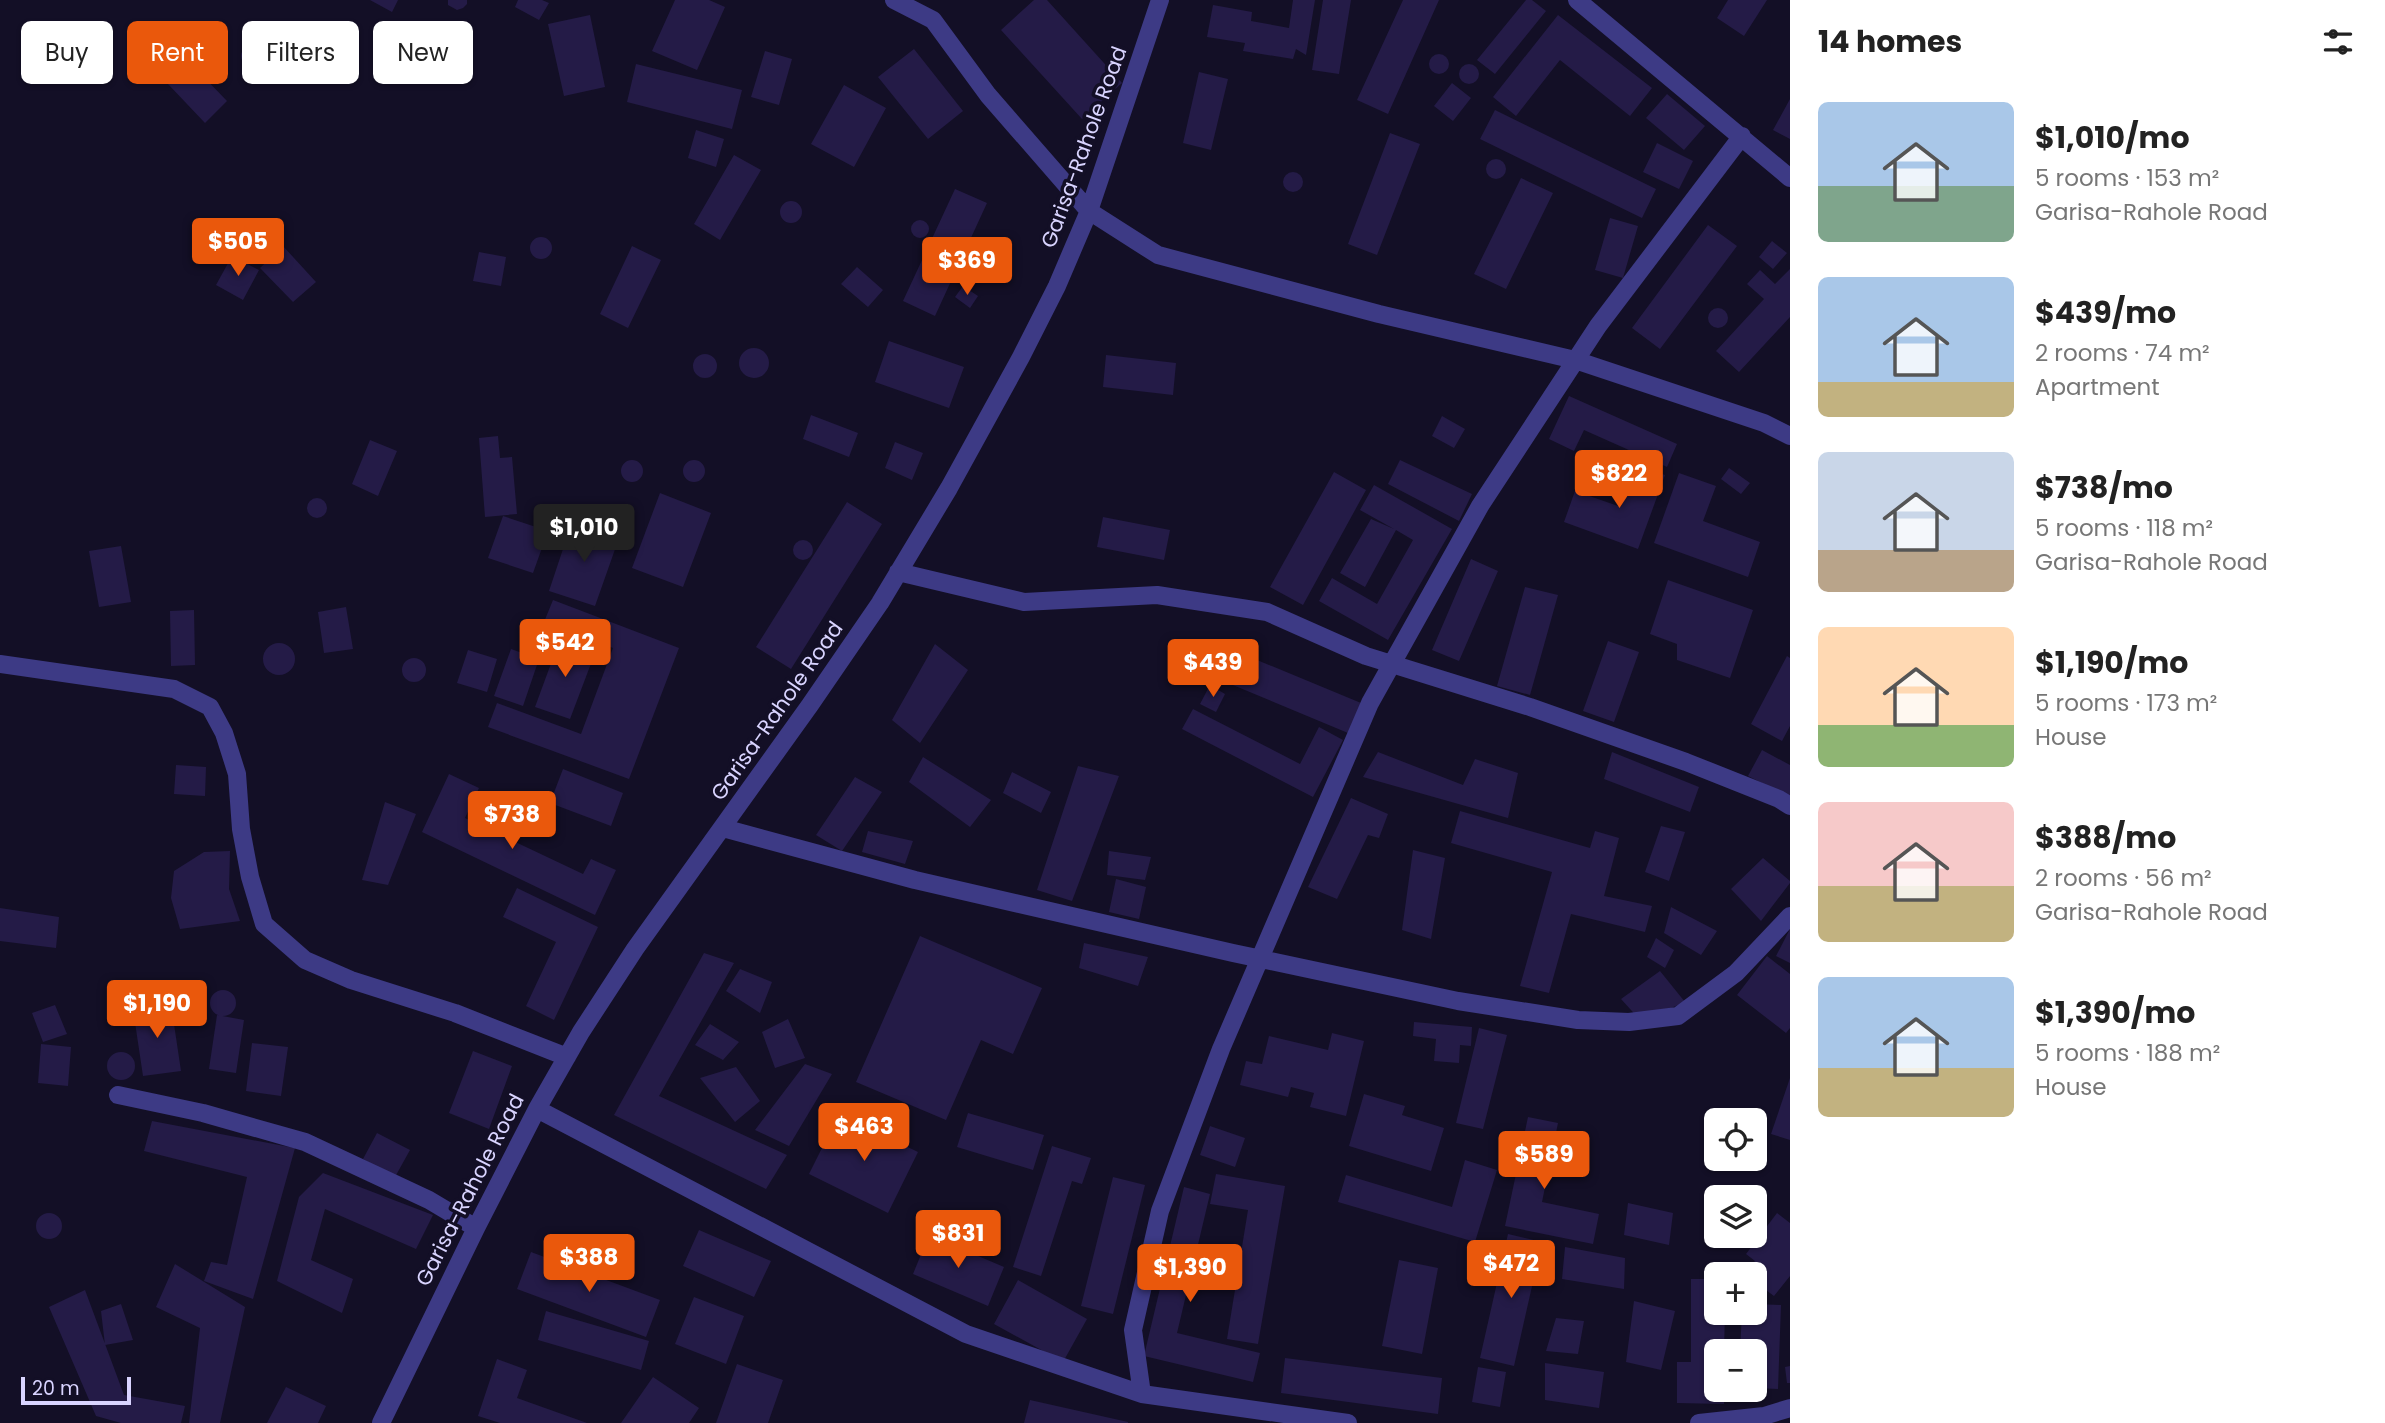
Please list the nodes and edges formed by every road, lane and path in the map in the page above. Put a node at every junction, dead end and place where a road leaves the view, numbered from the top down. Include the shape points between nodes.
1 (894, 0) edge
2 (1160, 0) edge
3 (1577, 0) edge
4 (1742, 136) junction
5 (1790, 178) edge
6 (1089, 211) junction
7 (1576, 360) junction
8 (1790, 436) edge
9 (898, 572) junction
10 (0, 664) edge
11 (1392, 664) junction
12 (1790, 806) edge
13 (723, 828) junction
14 (1790, 916) edge
15 (1261, 958) junction
16 (567, 1057) junction
17 (118, 1095) dead end
18 (537, 1109) junction
19 (476, 1228) junction
20 (1142, 1394) junction
21 (1790, 1408) edge
22 (381, 1423) edge
23 (1348, 1423) edge
24 (1699, 1423) edge

1 - 6 street via 933,20 988,95
2 - 6 street, Garisa-Rahole Road
3 - 4 street
4 - 5 street
4 - 7 street
6 - 7 street via 1158,255
6 - 9 street, Garisa-Rahole Road via 1021,357
7 - 8 street via 1764,423
7 - 11 street via 1480,506
9 - 11 street via 1024,602 1157,596 1267,612
9 - 13 street, Garisa-Rahole Road
10 - 16 street via 174,689 210,707 237,774 241,829 264,924 305,960
11 - 12 street via 1673,757
11 - 15 street via 1370,704
13 - 15 street via 915,880
13 - 16 street, Garisa-Rahole Road via 635,949
14 - 15 street via 1737,973 1678,1016 1629,1022 1578,1020 1458,1000
15 - 20 street via 1160,1211 1132,1330
16 - 18 street, Garisa-Rahole Road
17 - 19 street via 306,1142 429,1200
18 - 19 street, Garisa-Rahole Road
18 - 20 street via 967,1334
19 - 22 street, Garisa-Rahole Road
20 - 23 street
21 - 24 street via 1764,1416

